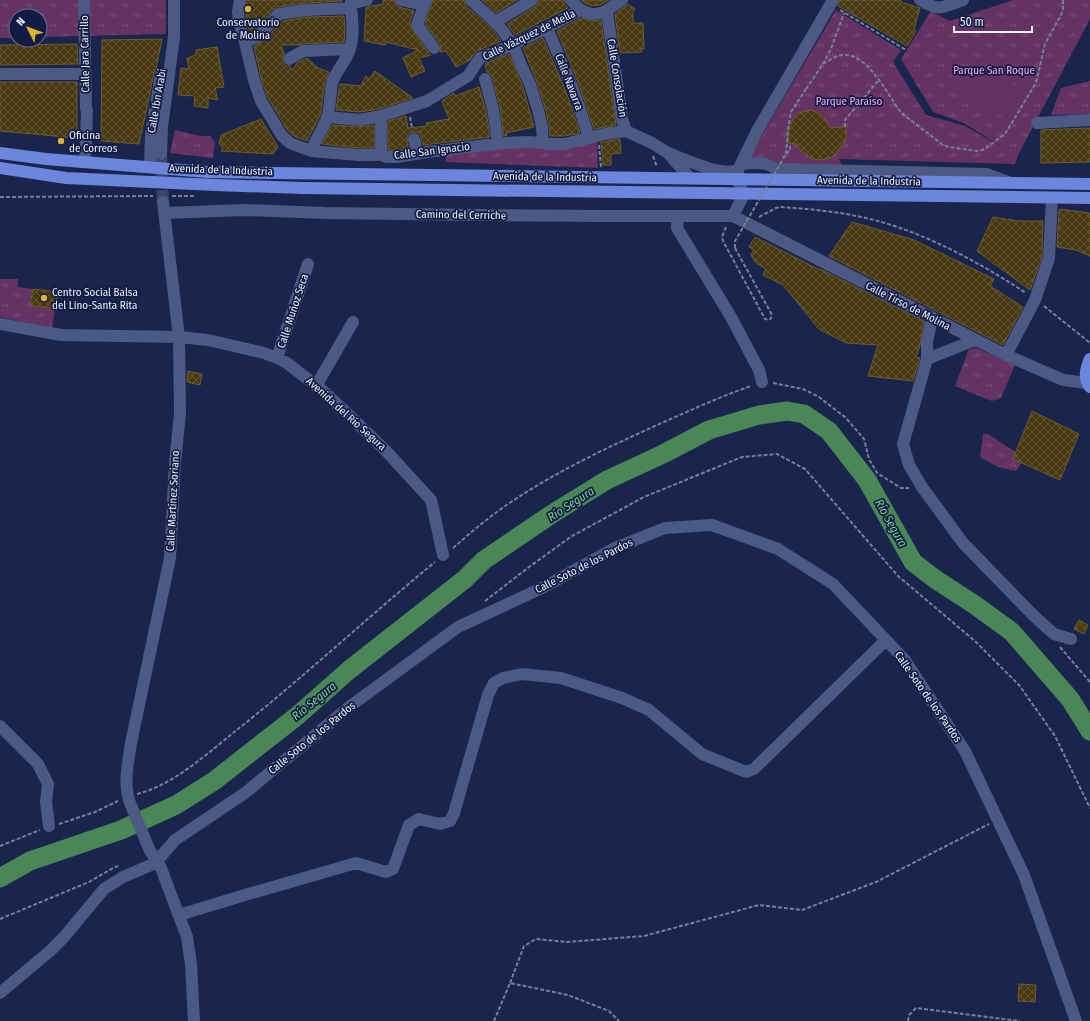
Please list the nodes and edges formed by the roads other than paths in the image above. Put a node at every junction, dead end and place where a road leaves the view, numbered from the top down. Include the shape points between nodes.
1 (84, 0) edge
2 (174, 0) edge
3 (240, 0) edge
4 (367, 0) edge
5 (402, 0) edge
6 (473, 0) edge
7 (532, 0) edge
8 (571, 0) edge
9 (622, 0) edge
10 (920, 0) edge
11 (964, 0) edge
12 (425, 2) edge
13 (832, 2) edge
14 (351, 4) edge
15 (306, 5) edge
16 (580, 10) junction
17 (607, 11) junction
18 (496, 22) junction
19 (547, 28) junction
20 (174, 37) junction
21 (246, 42) junction
22 (512, 45) junction
23 (434, 48) dead end
24 (350, 49) junction
25 (289, 59) dead end
26 (0, 74) edge
27 (85, 74) junction
28 (485, 79) dead end
29 (381, 116) junction
30 (327, 117) junction
31 (1090, 120) edge
32 (1037, 123) dead end
33 (626, 131) junction
34 (414, 139) road end
35 (593, 141) junction
36 (543, 142) junction
37 (498, 143) junction
38 (311, 151) junction
39 (0, 153) edge
40 (417, 153) junction
41 (668, 153) junction
42 (161, 154) tunnel mouth
43 (381, 155) junction
44 (85, 162) junction
45 (150, 167) junction
46 (0, 168) edge
47 (776, 169) junction
48 (739, 171) junction
49 (690, 178) junction
50 (784, 180) junction
51 (1009, 182) junction
52 (1090, 184) edge
53 (744, 194) junction
54 (1052, 198) junction
55 (1090, 198) edge
56 (163, 208) joint
57 (733, 213) junction
58 (678, 216) junction
59 (308, 264) dead end
60 (932, 318) junction
61 (353, 322) dead end
62 (0, 324) edge
63 (179, 337) junction
64 (975, 340) junction
65 (1006, 355) junction
66 (277, 358) junction
67 (927, 359) junction
68 (1090, 359) edge
69 (762, 382) road end
70 (1089, 385) edge
71 (316, 386) junction
72 (443, 555) road end
73 (1071, 638) dead end
74 (886, 640) junction
75 (0, 726) edge
76 (49, 826) road end
77 (154, 856) junction
78 (179, 915) junction
79 (0, 993) edge
80 (194, 1021) edge
81 (1076, 1021) edge

1 - 27 street, Calle Jara Carrillo
2 - 20 street, Calle Ibn Arabi
3 - 21 street, Calle San Ignacio via 239,23
4 - 14 street
5 - 12 street
6 - 18 street
7 - 18 street
8 - 16 street
9 - 17 street
10 - 11 street via 940,8
12 - 23 street via 417,25
13 - 48 street via 757,131
14 - 15 street
14 - 24 street
15 - 21 street via 279,14 257,37
16 - 17 street via 588,14
16 - 19 street, Calle Vázquez de Mella
17 - 33 street, Calle Consolación via 622,119
18 - 22 street
19 - 22 street, Calle Vázquez de Mella
19 - 35 street, Calle Navarra
20 - 42 street, Calle Ibn Arabi
20 - 45 street, Calle Ibn Arabi via 157,94 151,134
21 - 38 street, Calle San Ignacio via 261,101 282,136 290,143
22 - 29 street, Calle Vázquez de Mella via 480,58 468,76 427,101
22 - 36 street via 530,84
24 - 25 street via 304,51
24 - 30 street via 332,84
26 - 27 street
27 - 44 street, Calle Jara Carrillo
28 - 37 street
29 - 30 street, Calle Vázquez de Mella via 360,120
29 - 43 street
30 - 38 street
31 - 32 street
33 - 35 street, Calle San Ignacio via 604,134
33 - 41 street, Calle Consolación
34 - 40 street
35 - 36 street, Calle San Ignacio via 564,144
36 - 37 street, Calle San Ignacio
37 - 40 street, Calle San Ignacio
38 - 43 street, Calle San Ignacio
39 - 44 main road, Avenida de la Industria
40 - 43 street, Calle San Ignacio via 397,157
41 - 48 street via 708,168 728,172
41 - 49 street, Calle Consolación
44 - 45 main road, Avenida de la Industria
45 - 49 main road, Avenida de la Industria via 215,172
46 - 53 main road, Avenida de la Industria via 66,178 216,185
47 - 48 street via 763,163
47 - 50 street
47 - 51 street via 986,174
48 - 49 main road, Avenida de la Industria
48 - 50 main road, Avenida de la Industria
48 - 53 street
50 - 51 main road, Avenida de la Industria
51 - 52 main road, Avenida de la Industria
53 - 54 main road, Avenida de la Industria
53 - 57 street
54 - 55 main road, Avenida de la Industria
54 - 65 street via 1049,258 1035,300
56 - 58 street, Camino del Cerriche via 325,213
56 - 63 street, Calle Martínez Soriano
57 - 58 street, Camino del Cerriche
57 - 60 street, Calle Tirso de Molina
58 - 69 street via 677,228 731,317 759,370
59 - 66 street, Calle Muñoz Seca
60 - 64 street, Calle Tirso de Molina
60 - 67 street via 927,342
61 - 71 street
62 - 63 street, Avenida del Río Segura via 62,335
63 - 66 street, Avenida del Río Segura via 208,340
63 - 77 street, Calle Martínez Soriano via 180,413 174,463 170,558 131,743 126,783 129,800
64 - 65 street, Calle Tirso de Molina
64 - 67 street
65 - 70 street, Calle Tirso de Molina via 1063,380
66 - 71 street, Avenida del Río Segura
67 - 73 street via 903,444 909,466 963,543 1054,634
68 - 70 main road via 1086,371
71 - 72 street, Avenida del Río Segura via 387,452 431,500
74 - 77 street, Calle Soto de los Pardos via 833,584 778,549 712,526 665,528 615,548 544,587 458,627 349,707 245,793
74 - 78 street via 754,770 746,772 702,754 649,710 622,698 561,678 522,674 503,678 494,682 488,695 450,821 440,824 418,819 409,825 393,868 386,872 356,863
74 - 81 street, Calle Soto de los Pardos via 904,659 965,751 1024,875
75 - 76 street via 38,764 48,784 46,802
77 - 78 street, Calle Martínez Soriano
77 - 79 street, Calle Soto de los Pardos via 151,865 123,877 104,889 64,937
78 - 80 street, Calle Martínez Soriano via 187,937 190,958

